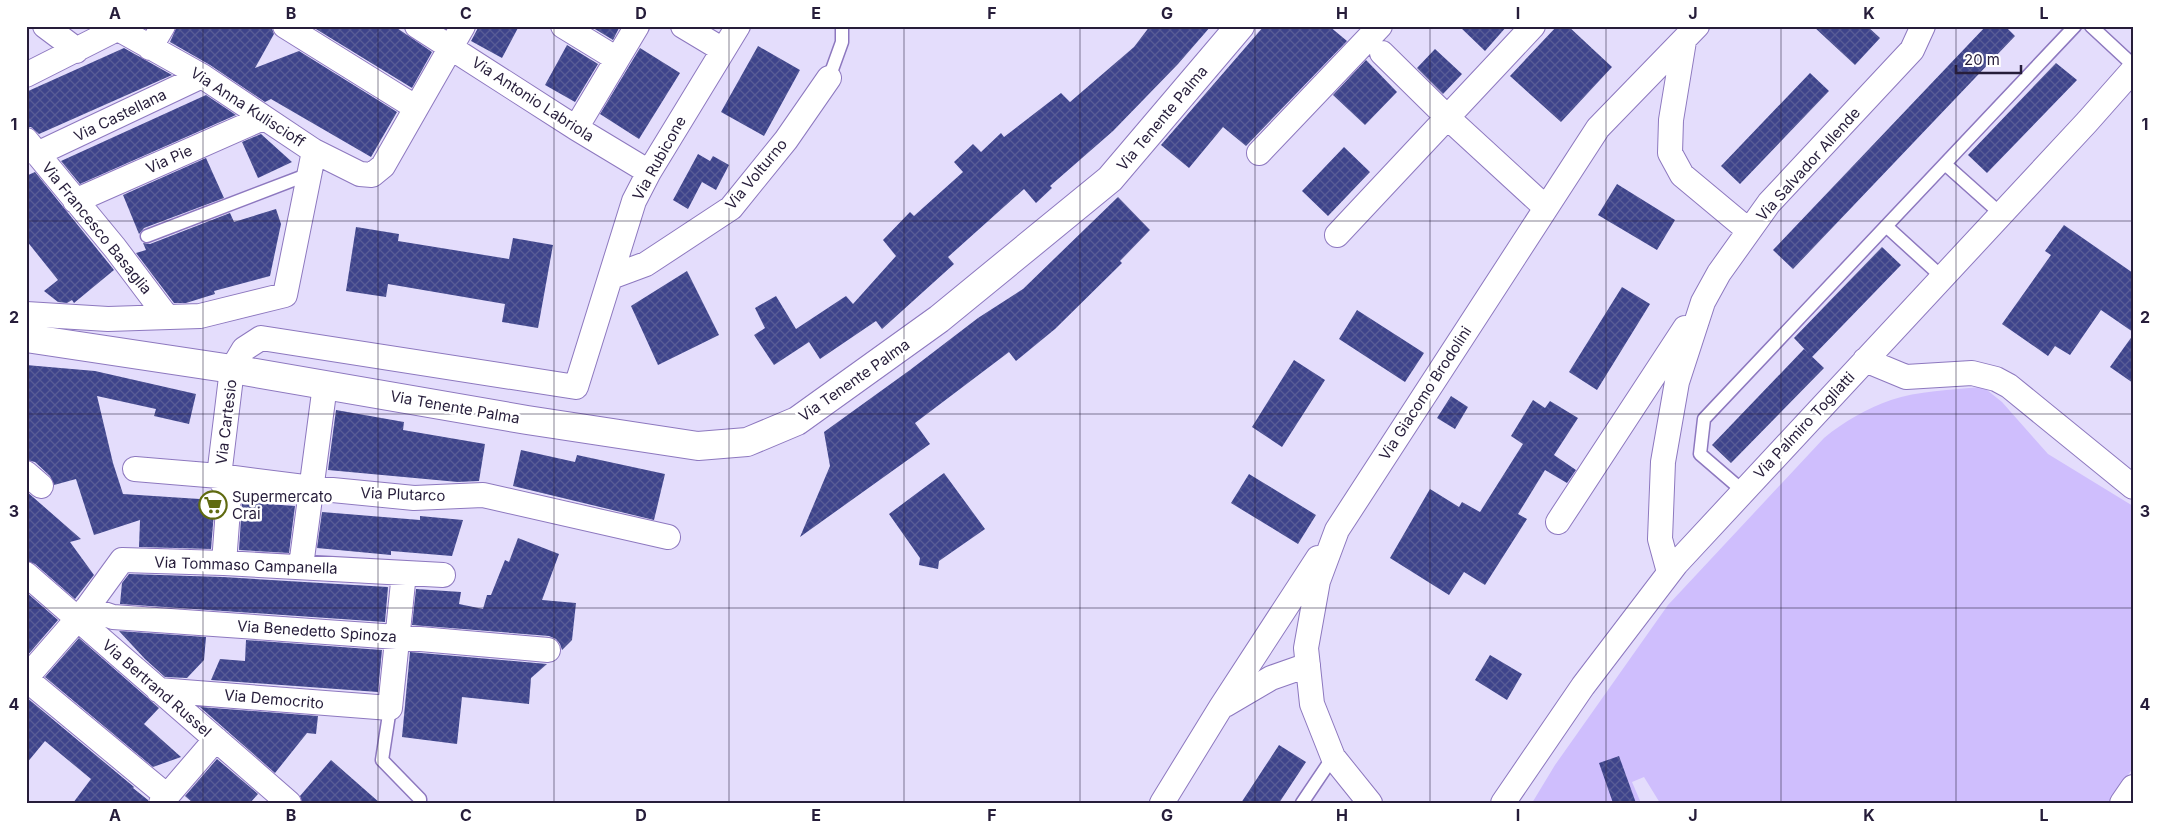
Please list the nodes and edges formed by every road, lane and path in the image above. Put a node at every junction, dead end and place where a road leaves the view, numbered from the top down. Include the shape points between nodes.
1 (45, 26) edge
2 (163, 26) edge
3 (285, 26) edge
4 (417, 26) edge
5 (463, 26) edge
6 (563, 26) edge
7 (637, 26) edge
8 (683, 26) edge
9 (738, 26) edge
10 (842, 26) edge
11 (1240, 26) edge
12 (1380, 26) edge
13 (1533, 26) edge
14 (1923, 26) edge
15 (2075, 26) edge
16 (2091, 26) edge
17 (115, 28) edge
18 (1690, 33) edge
19 (451, 47) junction
20 (150, 48) junction
21 (723, 50) junction
22 (76, 51) junction
23 (1382, 53) dead end
24 (617, 59) junction
25 (2133, 65) edge
26 (2133, 70) edge
27 (26, 75) edge
28 (202, 76) junction
29 (829, 78) joint
30 (415, 107) junction
31 (1447, 117) junction
32 (263, 118) junction
33 (576, 128) junction
34 (32, 147) edge
35 (314, 151) junction
36 (1259, 153) dead end
37 (1945, 164) junction
38 (649, 172) junction
39 (309, 174) junction
40 (75, 201) junction
41 (1545, 208) junction
42 (2001, 214) junction
43 (1886, 226) junction
44 (1748, 230) junction
45 (147, 236) dead end
46 (1338, 236) dead end
47 (611, 277) junction
48 (1942, 277) junction
49 (1703, 302) junction
50 (26, 314) edge
51 (167, 317) junction
52 (26, 338) edge
53 (1865, 360) junction
54 (232, 369) junction
55 (326, 385) junction
56 (135, 469) dead end
57 (219, 476) junction
58 (2133, 487) edge
59 (312, 488) junction
60 (1743, 491) junction
61 (1558, 522) dead end
62 (1337, 530) junction
63 (668, 537) dead end
64 (224, 563) junction
65 (301, 566) junction
66 (1669, 572) junction
67 (404, 573) junction
68 (26, 574) edge
69 (443, 575) dead end
70 (83, 613) junction
71 (1274, 627) junction
72 (397, 637) junction
73 (548, 650) dead end
74 (1307, 656) junction
75 (26, 679) edge
76 (158, 690) junction
77 (1221, 707) junction
78 (390, 708) junction
79 (216, 739) junction
80 (1333, 758) junction
81 (2133, 787) edge
82 (164, 799) edge
83 (289, 803) edge
84 (420, 803) edge
85 (1162, 803) edge
86 (1302, 803) edge
87 (1370, 803) edge
88 (1503, 803) edge
89 (2122, 803) edge

1 - 22 street
2 - 20 street
3 - 30 street
4 - 19 street, Via Antonio Labriola
5 - 19 street
6 - 24 street
7 - 24 street
8 - 21 street
9 - 21 street, Via Rubicone
10 - 29 lane via 842,42
11 - 55 main road, Via Tenente Palma via 1110,180 939,319 796,421 747,442 698,446
12 - 36 street
13 - 31 street
14 - 44 street, Via Salvador Allende via 1912,50 1769,203
15 - 37 lane
16 - 25 lane
17 - 20 street, Via Anna Kuliscioff
17 - 22 street
18 - 41 street, Via Giacomo Brodolini via 1598,128
18 - 44 street via 1671,120 1670,153 1682,176
19 - 30 street
19 - 33 street, Via Antonio Labriola
20 - 28 street, Via Anna Kuliscioff
21 - 38 street, Via Rubicone
22 - 27 street
23 - 31 street
24 - 33 street
26 - 42 street, Via Palmiro Togliatti
28 - 32 street, Via Anna Kuliscioff
28 - 34 street, Via Castellana
29 - 47 street, Via Volturno via 786,140 731,208 646,264
30 - 35 street, Via Anna Kuliscioff via 383,166 372,175 360,174
31 - 41 street
31 - 46 street
32 - 35 street, Via Anna Kuliscioff
32 - 40 street, Via Pie
33 - 38 street, Via Antonio Labriola
34 - 40 street, Via Francesco Basaglia
35 - 39 street
37 - 42 lane
37 - 43 lane
38 - 47 street, Via Rubicone via 634,201
39 - 45 lane
39 - 51 street via 285,295 200,316
40 - 51 street, Via Francesco Basaglia
41 - 62 street, Via Giacomo Brodolini
42 - 48 street, Via Palmiro Togliatti
43 - 48 lane
43 - 60 lane via 1704,419 1700,454
44 - 49 street, Via Salvador Allende
47 - 54 street, Via Rubicone via 576,387 262,338 244,349
48 - 53 street, Via Palmiro Togliatti
49 - 61 street
49 - 66 street, Via Salvador Allende via 1677,382 1663,462 1660,539
50 - 51 street via 108,319
52 - 54 main road, Via Tenente Palma
53 - 58 street via 1906,377 1972,374 1996,379 2009,386
53 - 60 street, Via Palmiro Togliatti
54 - 55 main road, Via Tenente Palma
54 - 57 street, Via Cartesio
55 - 59 street
56 - 57 street, Via Plutarco
57 - 59 street, Via Plutarco
57 - 64 street, Via Cartesio via 229,496
59 - 63 street, Via Plutarco via 414,498 482,496
59 - 65 street
60 - 66 street, Via Palmiro Togliatti
62 - 71 street
62 - 74 street, Via Giacomo Brodolini via 1318,581
64 - 65 street, Via Tommaso Campanella
64 - 70 street, Via Tommaso Campanella via 122,560
65 - 67 street, Via Tommaso Campanella
66 - 88 street, Via Palmiro Togliatti via 1583,686
67 - 69 street, Via Tommaso Campanella
67 - 72 street
68 - 70 street, Via Bertrand Russel
70 - 72 street, Via Benedetto Spinoza
70 - 75 street
70 - 76 street, Via Bertrand Russel
71 - 74 street
71 - 77 street
72 - 73 street, Via Benedetto Spinoza
72 - 78 street
74 - 77 street
74 - 80 street, Via Giacomo Brodolini via 1312,704
75 - 82 street
76 - 78 street, Via Democrito
76 - 79 street, Via Bertrand Russel
77 - 85 street
78 - 84 lane via 382,760 420,799
79 - 82 street
79 - 83 street, Via Bertrand Russel
80 - 86 lane
80 - 87 street, Via Giacomo Brodolini
81 - 89 street

